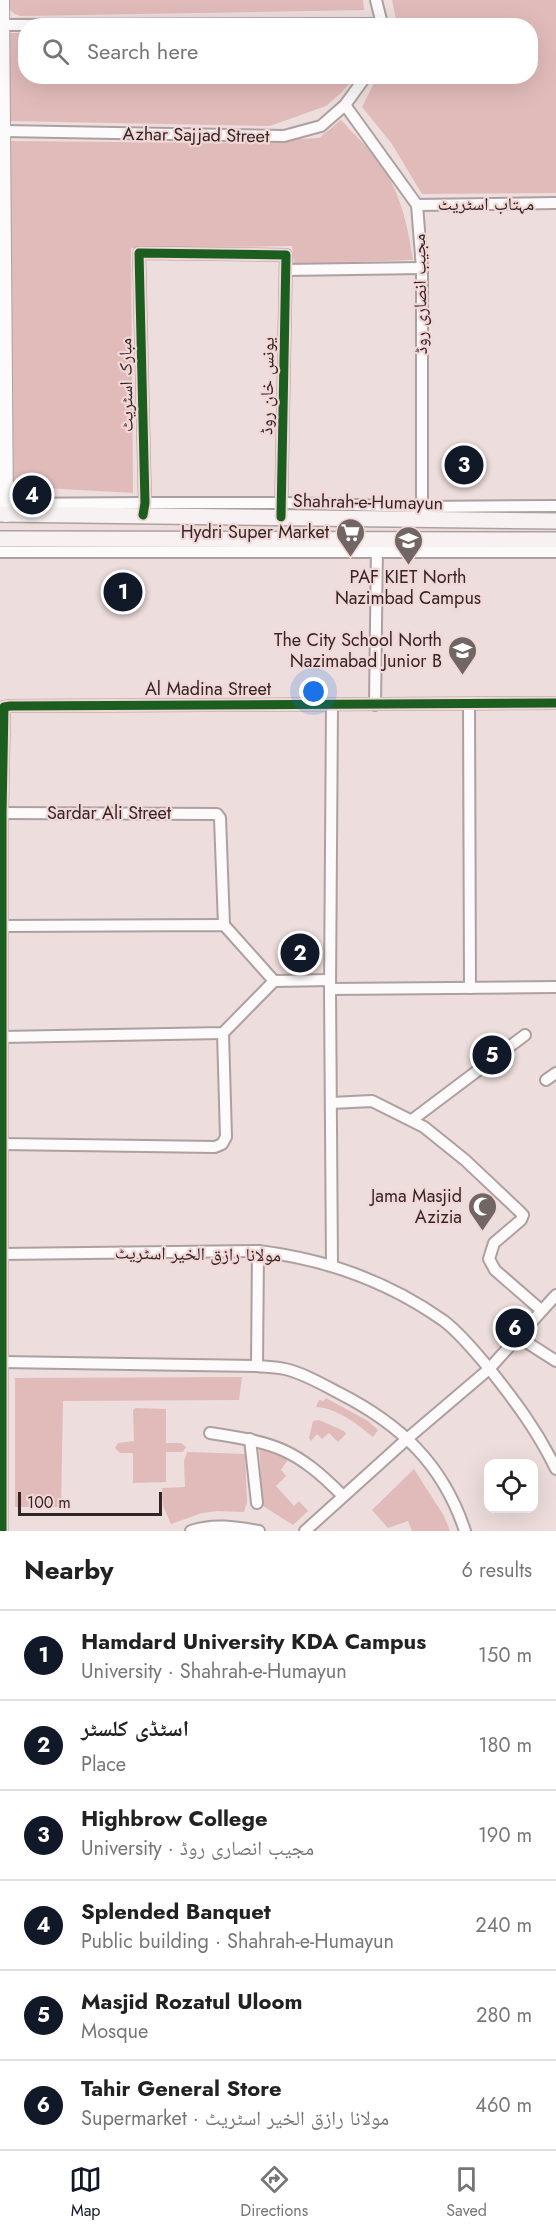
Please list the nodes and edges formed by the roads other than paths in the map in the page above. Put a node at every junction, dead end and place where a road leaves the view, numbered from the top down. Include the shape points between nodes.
1 (2, 0) edge
2 (376, 0) edge
3 (380, 18) edge
4 (1, 25) edge
5 (18, 25) edge
6 (360, 84) edge
7 (345, 105) junction
8 (3, 131) junction
9 (556, 203) edge
10 (417, 205) junction
11 (139, 253) joint
12 (422, 268) junction
13 (286, 270) junction
14 (556, 506) edge
15 (3, 509) edge
16 (144, 509) junction
17 (281, 510) junction
18 (422, 513) junction
19 (556, 521) edge
20 (0, 539) edge
21 (142, 540) junction
22 (556, 540) edge
23 (377, 545) junction
24 (0, 552) edge
25 (556, 552) edge
26 (556, 703) edge
27 (469, 704) junction
28 (332, 705) junction
29 (375, 705) junction
30 (2, 813) junction
31 (1, 884) edge
32 (224, 925) junction
33 (2, 926) junction
34 (274, 981) junction
35 (330, 984) junction
36 (556, 987) edge
37 (470, 988) junction
38 (223, 1033) junction
39 (525, 1035) dead end
40 (2, 1037) junction
41 (556, 1073) edge
42 (546, 1080) dead end
43 (331, 1103) junction
44 (412, 1120) junction
45 (2, 1144) junction
46 (258, 1251) junction
47 (2, 1254) junction
48 (332, 1265) junction
49 (555, 1297) edge
50 (541, 1310) junction
51 (1, 1312) edge
52 (517, 1336) junction
53 (556, 1361) edge
54 (2, 1362) junction
55 (257, 1366) junction
56 (489, 1369) junction
57 (210, 1433) dead end
58 (408, 1438) junction
59 (250, 1439) junction
60 (556, 1469) edge
61 (343, 1496) junction
62 (257, 1503) dead end
63 (2, 1531) edge
64 (191, 1531) edge
65 (260, 1531) edge
66 (305, 1531) edge
67 (465, 1531) edge

1 - 4 street
2 - 3 street
4 - 5 street
4 - 8 street
6 - 7 street, Azhar Sajjad Street
7 - 8 street, Azhar Sajjad Street via 321,126 284,136
7 - 10 street
8 - 15 street
9 - 10 street, مہتاب اسٹریٹ
10 - 12 street, مجیب انصاری روڈ
11 - 13 street, یونس خان روڈ via 286,255
11 - 16 street, مبارک اسٹریٹ
12 - 13 street
12 - 18 street, مجیب انصاری روڈ
13 - 17 street, یونس خان روڈ
14 - 18 street
15 - 16 main road, Shahrah-e-Humayun
16 - 17 main road, Shahrah-e-Humayun
16 - 21 main road
17 - 18 main road, Shahrah-e-Humayun
18 - 19 main road, Shahrah-e-Humayun
20 - 21 main road, Shahrah-e-Humayun
21 - 23 main road, Shahrah-e-Humayun
22 - 23 main road, Shahrah-e-Humayun
23 - 24 street
23 - 25 street
23 - 29 street
26 - 27 street, Al Madina Street
27 - 29 street, Al Madina Street
27 - 37 street
28 - 29 street, Al Madina Street
28 - 30 street, Al Madina Street via 4,707
28 - 35 street
30 - 31 street
30 - 32 street, Sardar Ali Street via 217,814
31 - 33 street
32 - 33 street
32 - 34 street
33 - 40 street
34 - 35 street
34 - 38 street
35 - 37 street
35 - 43 street
36 - 37 street
38 - 40 street
38 - 45 street via 226,1137 222,1144
39 - 44 street
40 - 45 street
41 - 42 street
43 - 44 street via 372,1101
43 - 48 street
44 - 50 street via 465,1160 523,1215 494,1243 489,1259 495,1270
45 - 47 street
46 - 47 street, مولانا رازق الخیر اسٹریٹ
46 - 48 street, مولانا رازق الخیر اسٹریٹ
46 - 55 street
47 - 51 street
48 - 56 street, مولانا رازق الخیر اسٹریٹ via 377,1283 445,1322
49 - 50 street
50 - 52 street
51 - 54 street
52 - 53 street
52 - 56 street
54 - 55 street
54 - 63 street
55 - 58 street via 285,1369 326,1386 364,1406
56 - 58 street
56 - 60 street, مولانا رازق الخیر اسٹریٹ via 519,1405
57 - 59 street
58 - 61 street
58 - 67 street via 429,1461
59 - 61 street via 298,1457
59 - 62 street
61 - 66 street
64 - 65 street via 205,1526

